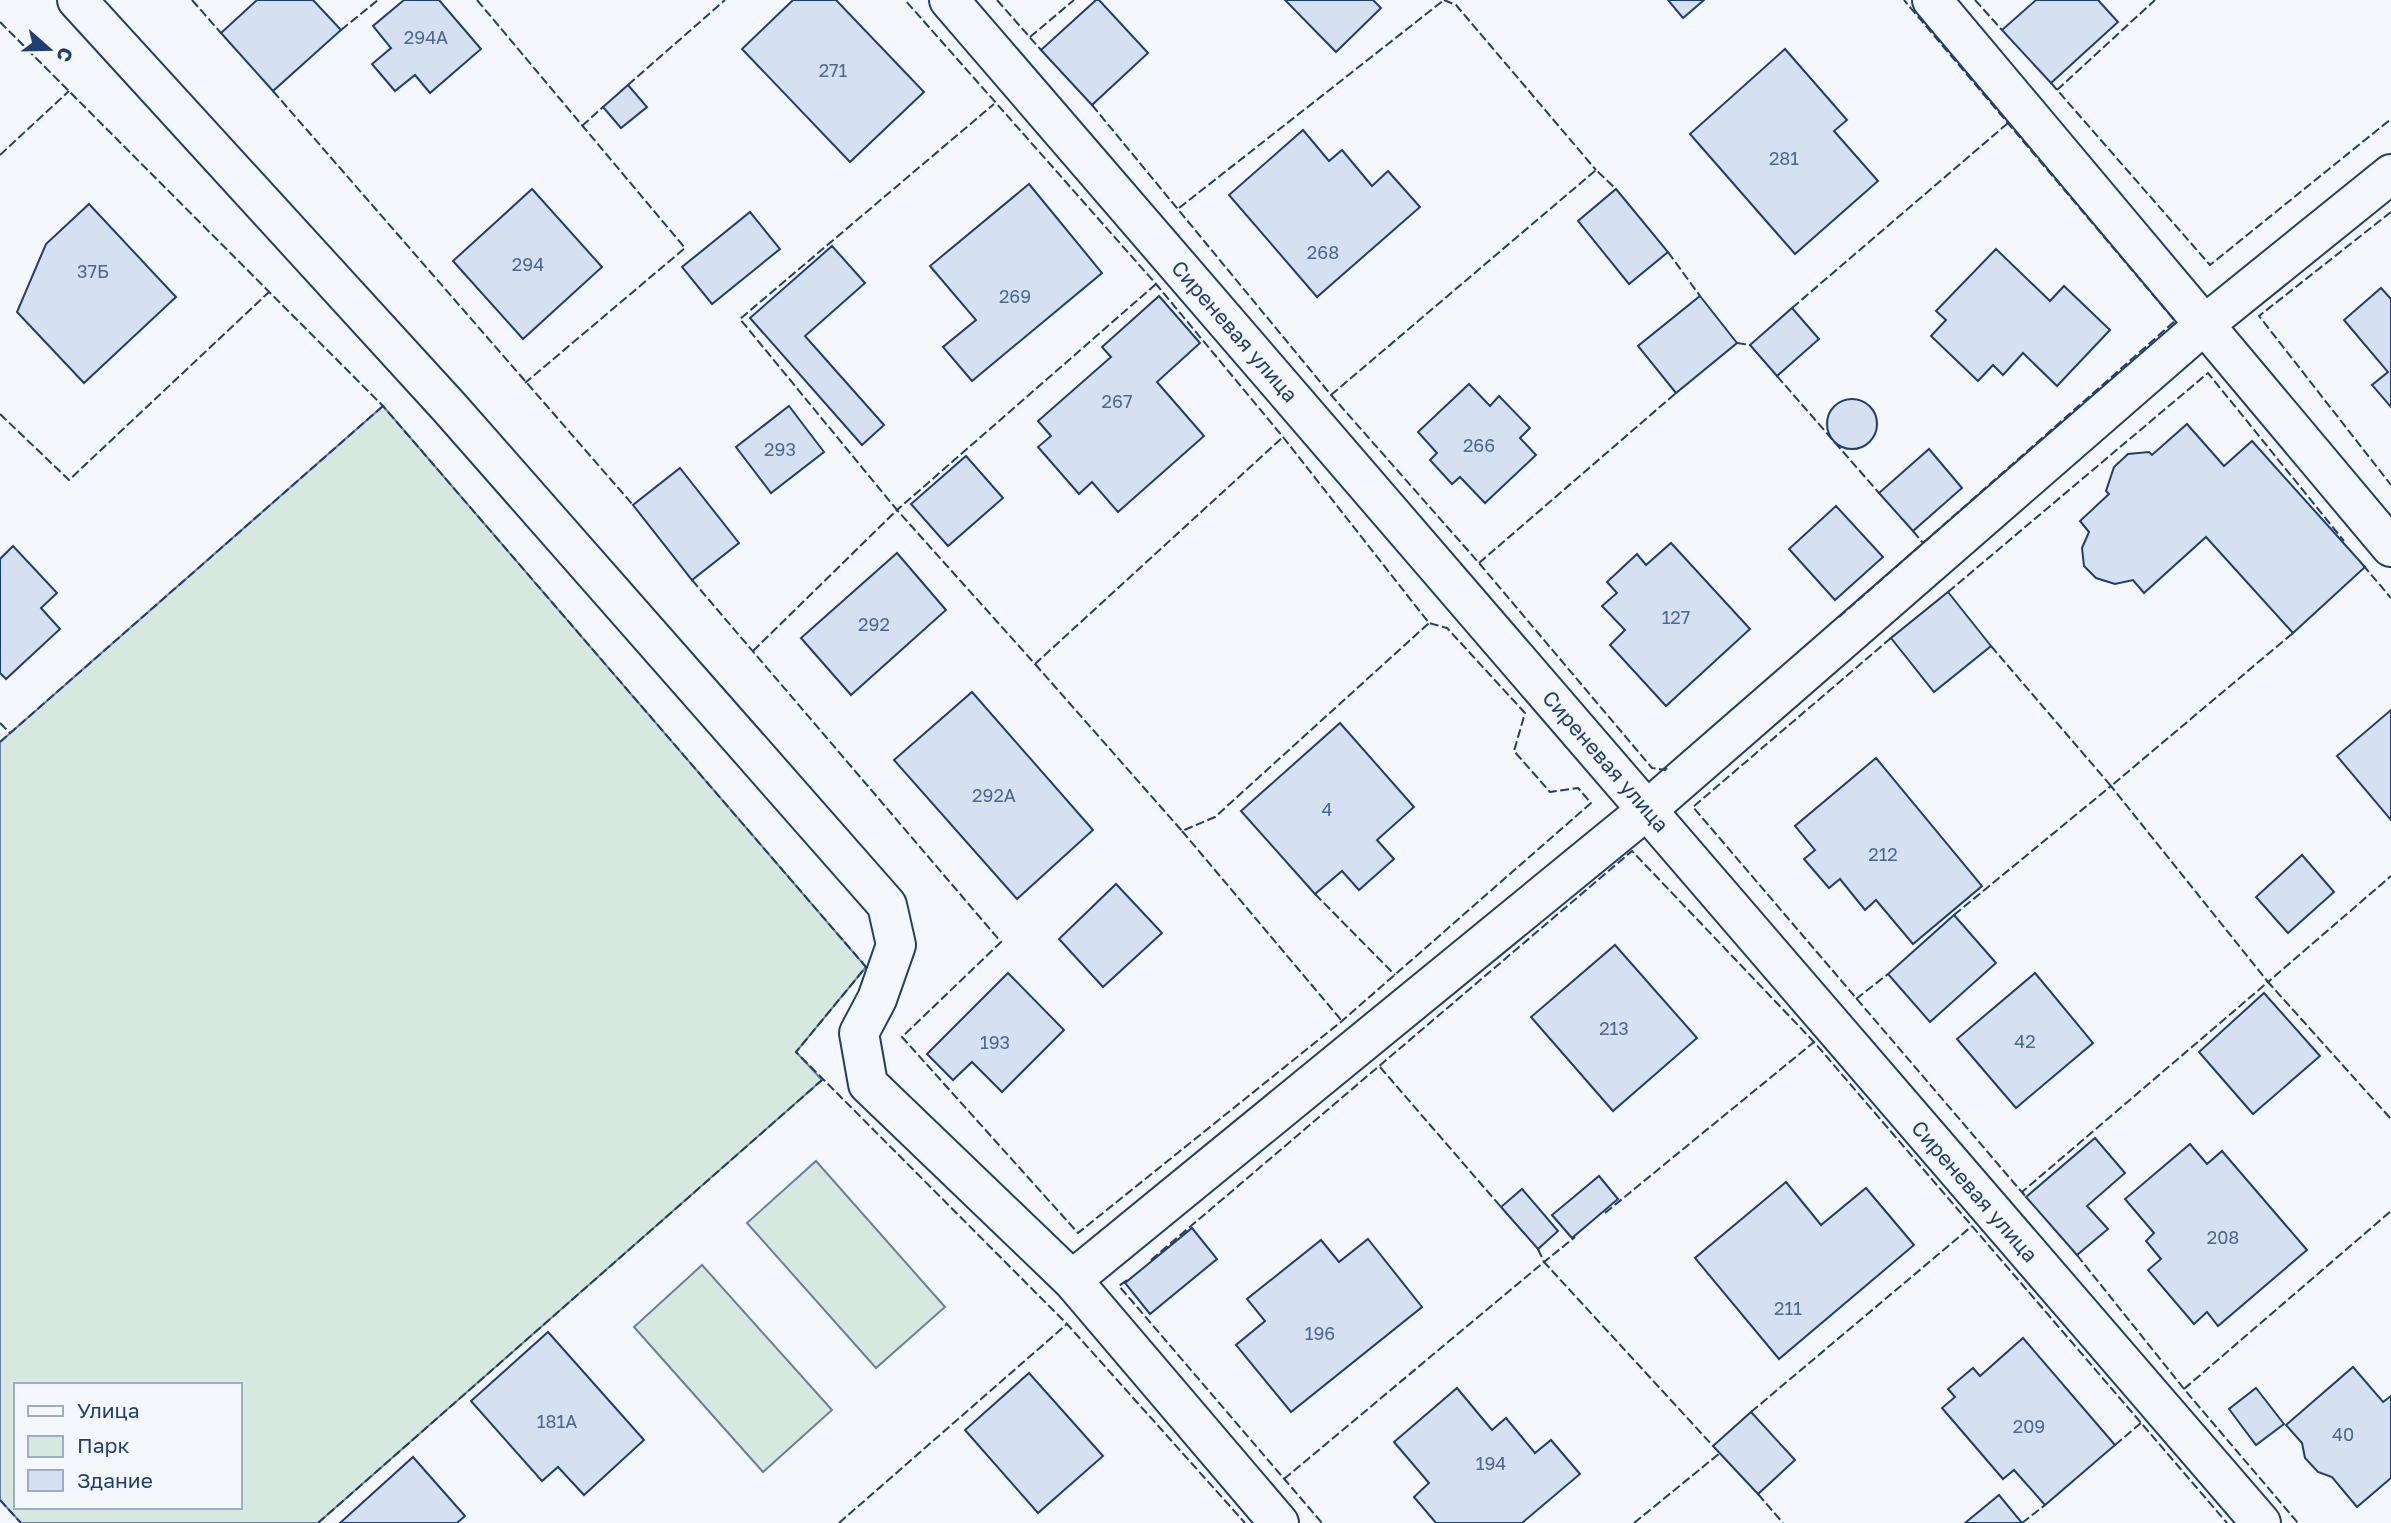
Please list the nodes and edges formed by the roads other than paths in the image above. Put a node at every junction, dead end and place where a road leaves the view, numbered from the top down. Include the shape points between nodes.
1 (78, 0) edge
2 (949, 0) edge
3 (1932, 0) edge
4 (2391, 174) edge
5 (2204, 325) junction
6 (2391, 547) edge
7 (1648, 809) junction
8 (1072, 1280) junction
9 (1279, 1523) edge
10 (2261, 1523) edge

1 - 8 street via 449,407 887,905 896,945 859,1033 868,1084
2 - 7 street, Сиреневая улица
3 - 5 street
4 - 5 street
5 - 6 street
5 - 7 street
7 - 8 street
7 - 10 street, Сиреневая улица
8 - 9 street

